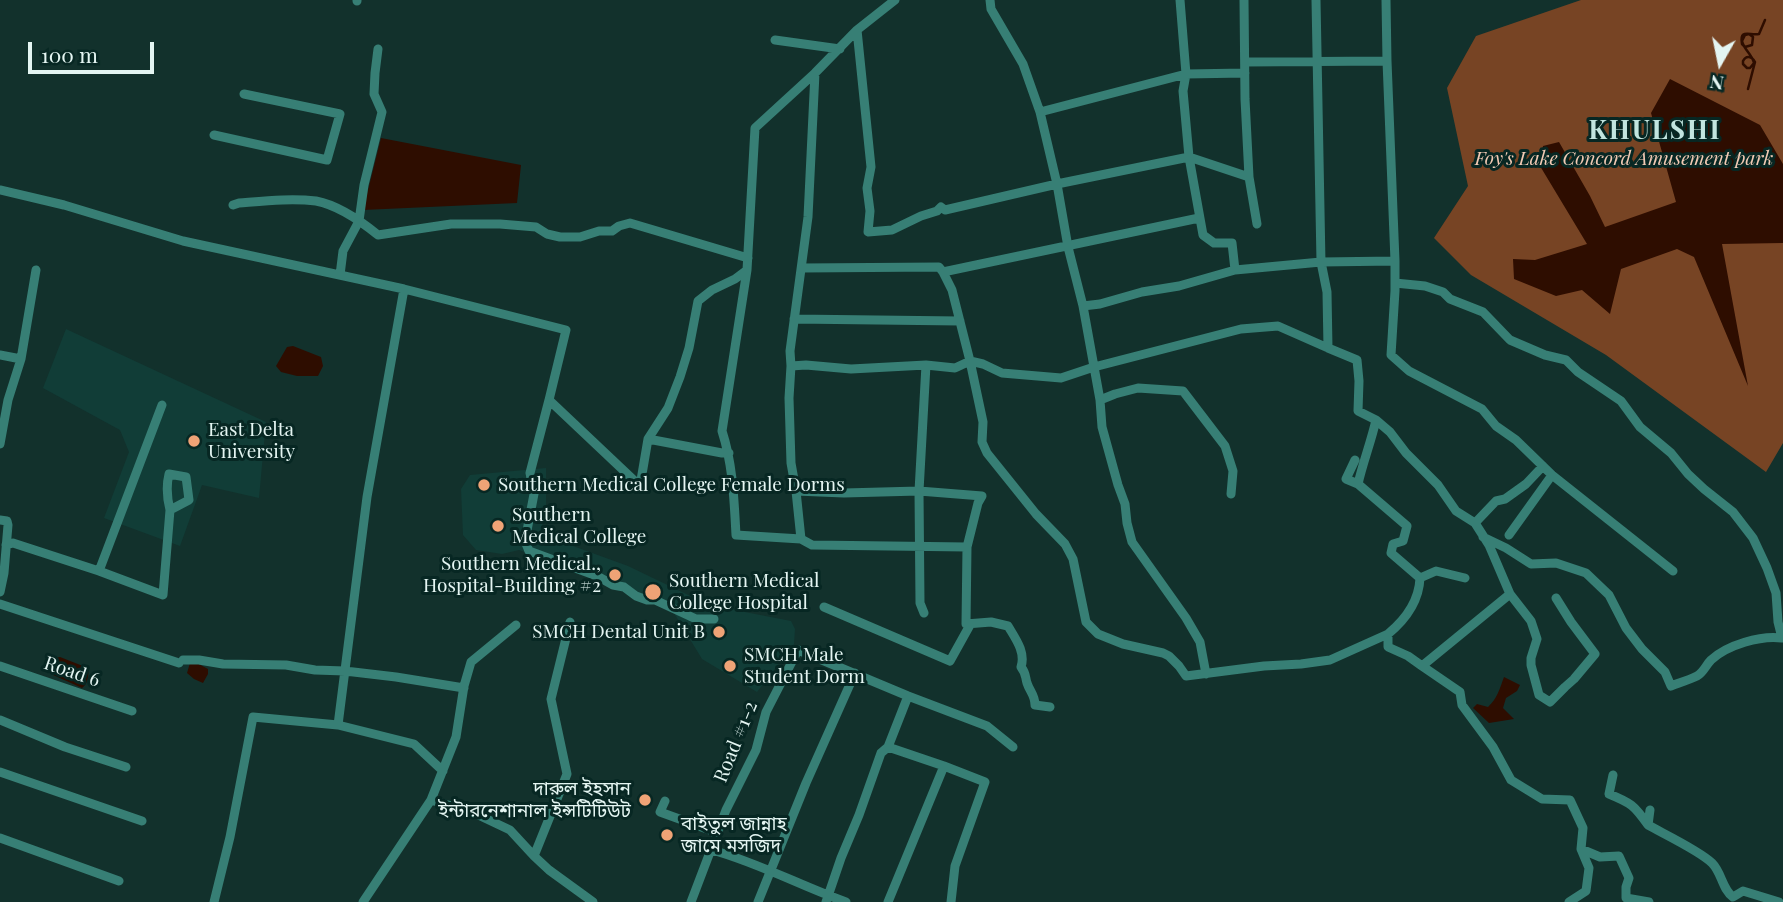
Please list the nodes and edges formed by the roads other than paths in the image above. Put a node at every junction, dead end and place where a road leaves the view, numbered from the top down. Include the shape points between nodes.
1 (895, 0) edge
2 (990, 0) edge
3 (1180, 0) edge
4 (1244, 0) edge
5 (1316, 0) edge
6 (1386, 0) edge
7 (857, 30) junction
8 (775, 40) dead end
9 (378, 49) dead end
10 (841, 49) junction
11 (1387, 61) junction
12 (1245, 62) junction
13 (1317, 62) junction
14 (815, 73) junction
15 (1245, 73) junction
16 (1186, 74) junction
17 (244, 94) dead end
18 (1040, 111) junction
19 (214, 135) dead end
20 (1189, 157) junction
21 (1250, 177) junction
22 (1057, 184) junction
23 (0, 190) edge
24 (233, 205) dead end
25 (1199, 218) junction
26 (359, 221) junction
27 (1257, 224) dead end
28 (1068, 247) junction
29 (748, 258) junction
30 (1395, 261) junction
31 (1321, 262) junction
32 (802, 268) junction
33 (36, 270) dead end
34 (747, 270) junction
35 (1236, 270) junction
36 (943, 272) junction
37 (340, 275) junction
38 (1395, 284) junction
39 (404, 289) junction
40 (1083, 306) junction
41 (794, 320) junction
42 (960, 321) junction
43 (1328, 348) junction
44 (0, 355) edge
45 (21, 359) junction
46 (970, 361) junction
47 (926, 365) junction
48 (791, 366) junction
49 (1094, 367) junction
50 (4, 399) edge
51 (549, 400) junction
52 (1100, 400) junction
53 (162, 405) dead end
54 (1376, 420) junction
55 (648, 439) junction
56 (0, 444) edge
57 (729, 453) junction
58 (1355, 460) dead end
59 (1544, 467) junction
60 (1552, 475) junction
61 (1358, 484) junction
62 (796, 491) junction
63 (919, 491) junction
64 (1231, 494) dead end
65 (170, 510) dead end
66 (0, 520) edge
67 (1475, 523) junction
68 (1509, 535) dead end
69 (1483, 537) junction
70 (801, 539) junction
71 (6, 545) junction
72 (919, 547) junction
73 (967, 547) junction
74 (99, 571) junction
75 (1673, 571) dead end
76 (1420, 578) junction
77 (1465, 578) dead end
78 (0, 592) edge
79 (1510, 594) junction
80 (1556, 598) dead end
81 (0, 604) edge
82 (824, 607) dead end
83 (924, 613) dead end
84 (714, 619) dead end
85 (570, 622) dead end
86 (516, 625) dead end
87 (970, 625) junction
88 (1388, 634) junction
89 (1783, 638) edge
90 (0, 666) edge
91 (1422, 666) junction
92 (345, 671) junction
93 (855, 673) junction
94 (1206, 674) junction
95 (464, 688) junction
96 (908, 696) junction
97 (1050, 707) dead end
98 (132, 711) dead end
99 (0, 720) edge
100 (338, 725) junction
101 (888, 747) junction
102 (1013, 747) dead end
103 (944, 766) junction
104 (126, 767) dead end
105 (443, 771) junction
106 (0, 772) edge
107 (1613, 775) dead end
108 (431, 800) junction
109 (665, 801) dead end
110 (1650, 810) dead end
111 (142, 821) dead end
112 (1648, 825) junction
113 (718, 833) junction
114 (0, 838) edge
115 (1581, 849) junction
116 (712, 850) junction
117 (534, 856) junction
118 (770, 870) junction
119 (119, 881) dead end
120 (827, 899) edge
121 (368, 901) edge
122 (214, 902) edge
123 (593, 902) edge
124 (691, 902) edge
125 (758, 902) edge
126 (846, 902) edge
127 (888, 902) edge
128 (951, 902) edge
129 (1569, 902) edge
130 (1649, 902) edge
131 (1779, 902) edge

1 - 7 street
2 - 18 street via 1023,64
3 - 16 street
4 - 12 street
5 - 13 street
6 - 11 street
7 - 10 street
7 - 22 street via 871,167 867,232 892,230 941,207 945,210
8 - 10 street
9 - 26 street via 374,94 382,112
10 - 14 street
11 - 13 street
11 - 30 street
12 - 13 street
12 - 15 street
13 - 31 street
14 - 29 street via 755,128
14 - 32 street
15 - 16 street
15 - 21 street
16 - 18 street
16 - 20 street via 1183,91
17 - 19 street via 340,114 327,160
18 - 22 street
20 - 21 street
20 - 22 street
20 - 25 street
21 - 27 street
22 - 28 street
23 - 37 street via 183,241
24 - 26 street via 317,201
25 - 28 street
25 - 35 street via 1203,236 1214,243 1232,243
26 - 29 street via 378,235 451,224 500,224 574,237 630,223
26 - 37 street via 343,251
28 - 36 street
28 - 40 street
29 - 34 street
30 - 31 street
30 - 38 street
31 - 35 street
31 - 43 street via 1327,292
32 - 36 street via 939,267
32 - 41 street
33 - 45 street
34 - 55 street via 698,301 680,377 668,408
34 - 57 street via 722,431
35 - 40 street
36 - 42 street
37 - 39 street
38 - 59 street via 1391,355 1409,371 1482,409
38 - 89 street via 1425,286 1483,312 1510,340 1566,360 1621,401 1640,427 1733,512 1752,538 1776,593
39 - 51 street via 566,330
39 - 92 street via 367,497
40 - 49 street
41 - 42 street
41 - 48 street
42 - 46 street
43 - 49 street via 1278,326 1241,330
43 - 54 street via 1357,360 1358,411
44 - 45 street
45 - 50 street
46 - 47 street via 955,368
46 - 49 street via 1002,373 1061,378
46 - 94 street via 983,422 982,442 1036,514 1065,544 1073,559 1086,622 1098,634 1169,656 1186,676
47 - 48 street
47 - 63 street
48 - 62 street via 791,463
49 - 52 street
50 - 56 street
51 - 55 street via 640,486
51 - 84 street via 530,472 534,494 525,541 529,551 696,619
52 - 64 street via 1138,388 1183,391 1226,446 1233,471
52 - 94 street via 1102,427 1132,542 1200,642
53 - 74 street
54 - 61 street
54 - 67 street via 1438,485 1456,511
55 - 57 street
57 - 70 street via 736,535
58 - 61 street via 1346,479
59 - 60 street
59 - 67 street
60 - 68 street
60 - 75 street
61 - 76 street via 1407,526 1403,541 1393,544 1391,553
62 - 63 street
62 - 70 street
63 - 72 street
63 - 73 street via 982,496
65 - 74 street via 163,595
66 - 71 street via 8,525
67 - 69 street
69 - 79 street
69 - 89 street via 1531,564 1556,563 1587,573 1609,595 1626,628 1671,685 1699,675 1721,652 1760,638
70 - 72 street via 812,545
71 - 74 street via 13,543
71 - 78 street
72 - 73 street
72 - 83 street
73 - 87 street via 966,624
76 - 77 street via 1436,571
76 - 88 street via 1420,592 1401,623
79 - 80 street via 1531,621 1537,639 1531,665 1539,695 1550,702 1595,654
79 - 91 street
81 - 92 street via 181,662
82 - 87 street via 950,661
85 - 117 street via 551,699 567,774
86 - 95 street via 471,662
87 - 97 street via 991,622 1008,626 1020,647 1021,667 1035,705
88 - 91 street via 1388,647
88 - 94 street via 1330,660
90 - 98 street, Road 6
91 - 115 street via 1460,692 1462,705 1511,780 1542,799 1570,800 1583,828
92 - 95 street
92 - 100 street
93 - 96 street
93 - 113 street, Road #1-2 via 798,650 766,712 756,750
93 - 118 street
95 - 105 street via 456,737
96 - 101 street
96 - 102 street via 986,726
99 - 104 street
100 - 105 street via 414,744
100 - 122 street via 253,717
101 - 103 street
101 - 120 street via 881,753
103 - 127 street
103 - 128 street via 985,782 955,866
105 - 108 street
106 - 111 street
107 - 112 street via 1609,794 1630,803
108 - 117 street via 510,830
108 - 121 street
109 - 113 street via 660,812
110 - 112 street
112 - 131 street via 1712,863 1733,897 1743,891
113 - 116 street, Road #1-2
114 - 119 street
115 - 129 street via 1589,868 1586,891
115 - 130 street via 1601,857 1619,856 1629,878 1626,898
116 - 118 street
116 - 124 street, Road #1-2
117 - 123 street
118 - 120 street
118 - 125 street
120 - 126 street

